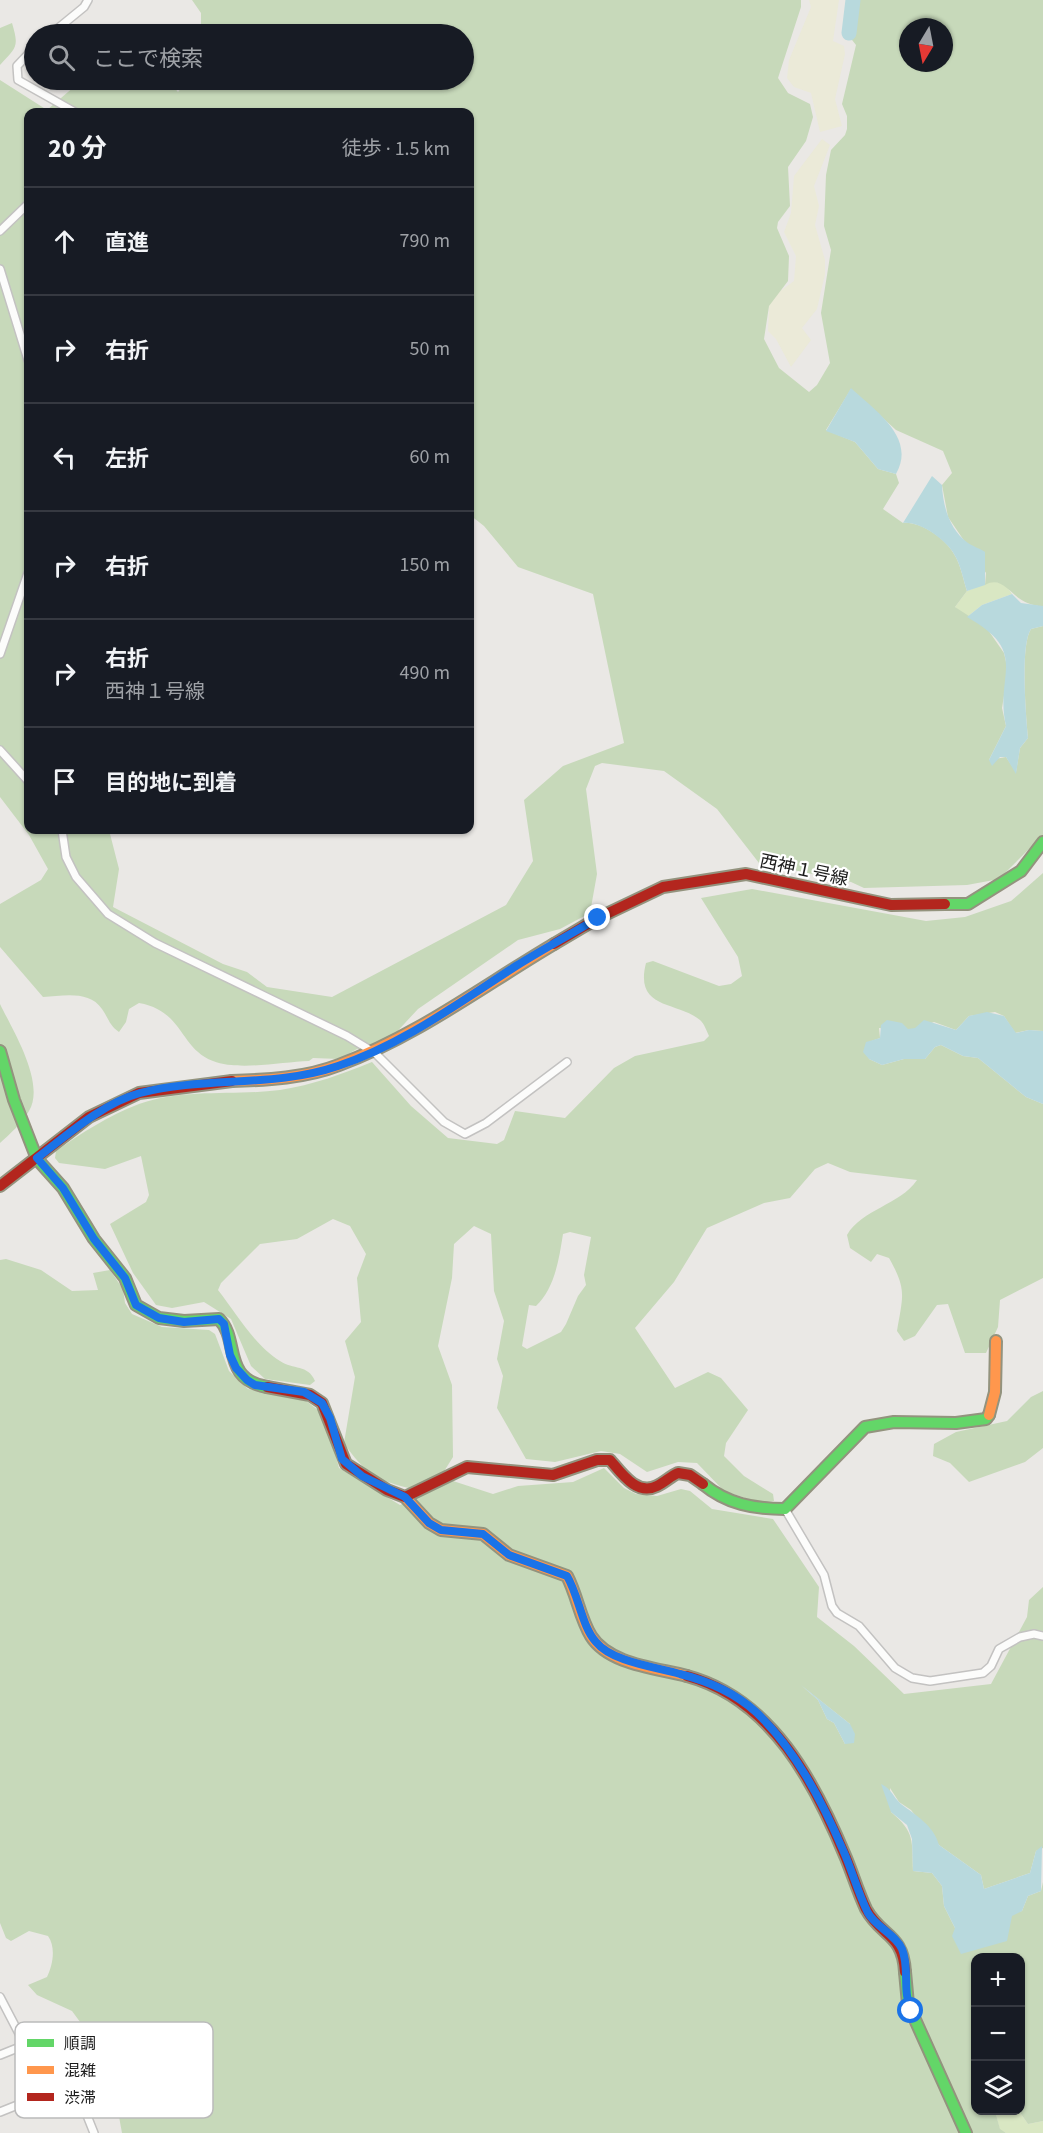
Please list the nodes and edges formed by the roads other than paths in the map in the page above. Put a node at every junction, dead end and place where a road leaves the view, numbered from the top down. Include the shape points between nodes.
1 (88, 0) edge
2 (63, 24) edge
3 (24, 59) edge
4 (24, 83) edge
5 (36, 90) edge
6 (68, 108) edge
7 (24, 208) edge
8 (0, 231) edge
9 (0, 269) edge
10 (24, 347) edge
11 (24, 585) edge
12 (0, 654) edge
13 (0, 750) edge
14 (24, 777) edge
15 (63, 834) edge
16 (1043, 842) edge
17 (0, 1051) edge
18 (372, 1051) junction
19 (567, 1062) dead end
20 (37, 1158) junction
21 (0, 1186) edge
22 (996, 1341) dead end
23 (405, 1497) junction
24 (785, 1509) junction
25 (1043, 1636) edge
26 (0, 1998) edge
27 (15, 2026) edge
28 (15, 2049) edge
29 (0, 2055) edge
30 (15, 2106) edge
31 (0, 2112) edge
32 (88, 2118) edge
33 (94, 2133) edge
34 (966, 2133) edge

1 - 2 street
3 - 4 street via 18,66 18,80
5 - 6 street
7 - 8 street
9 - 10 street
11 - 12 street
13 - 14 street
15 - 18 street via 66,857 76,877 108,914 155,943
16 - 18 street, 西神１号線 via 1021,871 968,904 891,905 746,874 663,887 598,918 424,1026
17 - 20 street
18 - 19 street via 444,1122 465,1134 486,1123
18 - 20 street, 西神１号線 via 338,1066 278,1079 215,1082 139,1093 89,1118
20 - 21 street, 西神１号線
20 - 23 street via 63,1188 94,1239 125,1278 136,1305 159,1318 184,1322 219,1319 224,1324 233,1361 247,1380 255,1385 310,1395 322,1403 346,1464 379,1486
22 - 24 street via 992,1408 986,1419 958,1423 879,1422 865,1427
23 - 24 street via 467,1467 553,1474 597,1460 610,1460 622,1477 647,1490 678,1473 687,1474 727,1501 746,1508
23 - 34 street via 441,1530 483,1534 509,1555 567,1576 597,1644 647,1667 718,1686 754,1710 771,1727 814,1793 869,1913 901,1947 908,2004
24 - 25 street via 824,1575 837,1613 860,1626 895,1668 912,1678 930,1681 983,1673 999,1649 1020,1637
26 - 27 street
28 - 29 street
30 - 31 street
32 - 33 street

